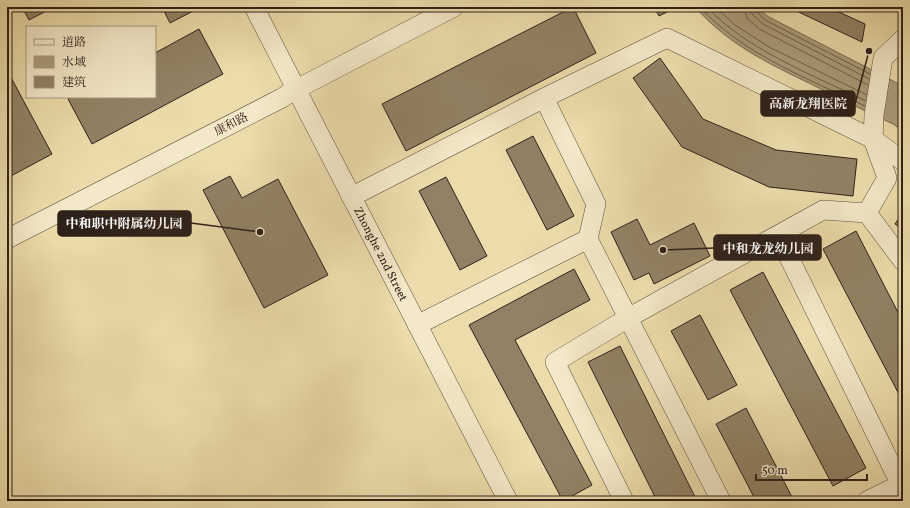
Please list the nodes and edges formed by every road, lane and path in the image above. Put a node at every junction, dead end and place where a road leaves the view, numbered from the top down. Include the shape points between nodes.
1 (243, 7) edge
2 (254, 7) edge
3 (454, 7) edge
4 (903, 39) edge
5 (292, 92) junction
6 (544, 98) junction
7 (874, 139) junction
8 (903, 161) edge
9 (351, 196) junction
10 (868, 213) junction
11 (778, 235) junction
12 (7, 239) edge
13 (588, 239) junction
14 (903, 261) edge
15 (628, 318) junction
16 (417, 325) junction
17 (902, 485) edge
18 (495, 501) edge
19 (508, 501) edge
20 (624, 501) edge
21 (721, 501) edge
22 (867, 501) edge

1 - 5 street, Zhonghe 2nd Street
2 - 5 street, Zhonghe 2nd Street
3 - 5 street, 康和路
4 - 7 street via 884,58 874,115
5 - 9 street, Zhonghe 2nd Street
5 - 12 street, 康和路
5 - 18 street, Zhonghe 2nd Street
6 - 7 street via 667,38
6 - 9 street
6 - 13 street via 596,204
7 - 8 street
7 - 10 street via 887,178
9 - 16 street, Zhonghe 2nd Street
10 - 11 street via 823,210
10 - 14 street
11 - 15 street
11 - 17 street
13 - 15 street
13 - 16 street
15 - 20 street via 556,362
15 - 21 street
16 - 19 street, Zhonghe 2nd Street
17 - 22 street

